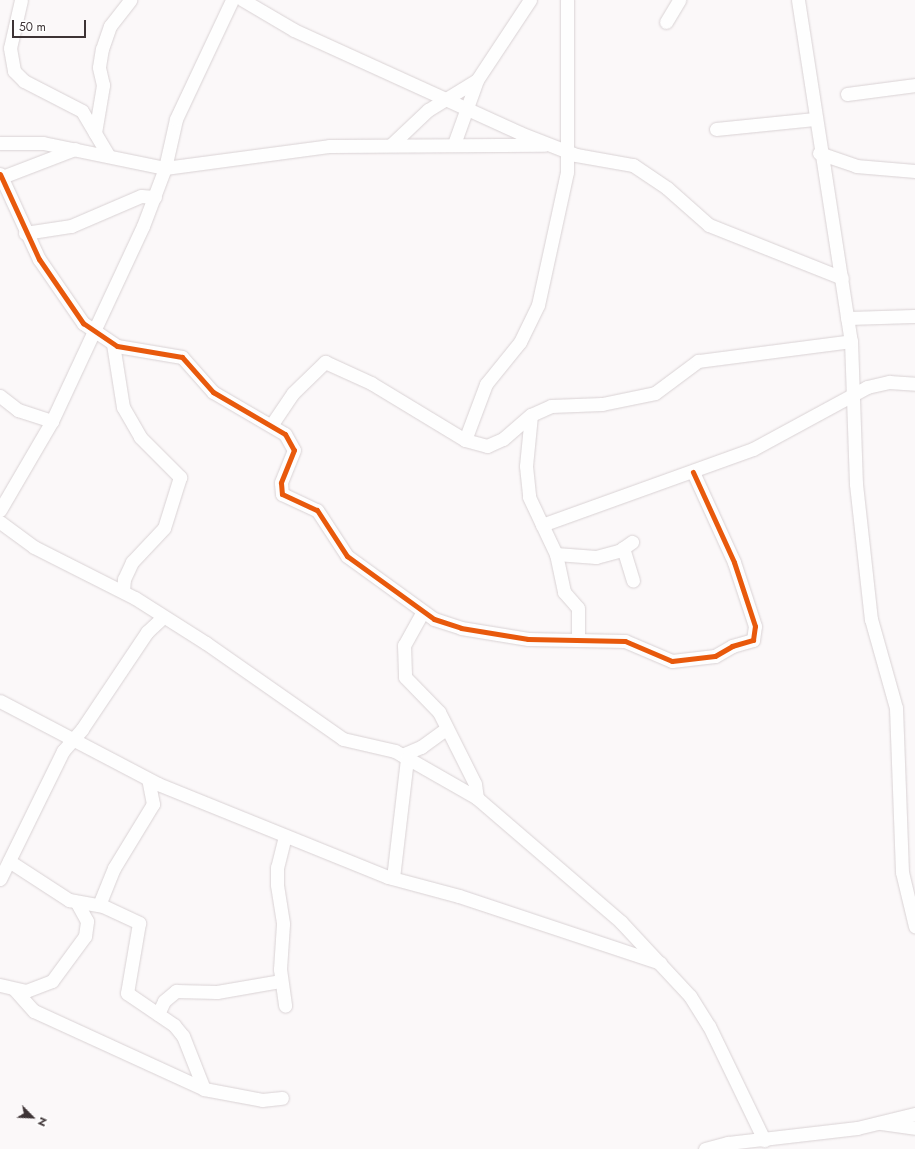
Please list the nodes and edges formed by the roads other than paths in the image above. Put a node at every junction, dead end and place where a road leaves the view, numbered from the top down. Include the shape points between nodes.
1 (21, 0) edge
2 (130, 0) edge
3 (232, 0) edge
4 (243, 0) edge
5 (530, 0) edge
6 (567, 0) edge
7 (678, 0) edge
8 (798, 0) edge
9 (666, 22) dead end
10 (477, 80) junction
11 (915, 85) edge
12 (847, 94) dead end
13 (445, 99) junction
14 (466, 107) junction
15 (814, 118) junction
16 (716, 129) dead end
17 (94, 133) junction
18 (0, 143) edge
19 (392, 144) junction
20 (454, 144) junction
21 (548, 144) junction
22 (75, 149) junction
23 (566, 152) junction
24 (819, 153) junction
25 (108, 155) junction
26 (165, 168) junction
27 (915, 170) edge
28 (1, 175) edge
29 (155, 197) junction
30 (25, 233) junction
31 (842, 278) junction
32 (915, 316) edge
33 (847, 318) junction
34 (94, 333) junction
35 (851, 341) junction
36 (113, 344) junction
37 (915, 384) edge
38 (0, 396) edge
39 (850, 398) junction
40 (531, 415) junction
41 (52, 421) junction
42 (272, 424) junction
43 (465, 440) junction
44 (693, 472) junction
45 (0, 510) edge
46 (0, 522) edge
47 (542, 525) junction
48 (556, 554) junction
49 (633, 580) dead end
50 (123, 591) junction
51 (422, 613) junction
52 (164, 617) junction
53 (578, 639) junction
54 (0, 701) edge
55 (446, 729) junction
56 (72, 740) junction
57 (404, 756) junction
58 (148, 779) junction
59 (477, 798) junction
60 (285, 836) junction
61 (9, 861) junction
62 (393, 878) junction
63 (0, 879) edge
64 (77, 903) junction
65 (99, 905) junction
66 (915, 926) edge
67 (660, 963) junction
68 (281, 981) junction
69 (0, 985) edge
70 (14, 989) junction
71 (285, 1006) dead end
72 (158, 1014) junction
73 (204, 1089) junction
74 (282, 1098) dead end
75 (915, 1114) edge
76 (877, 1122) junction
77 (915, 1128) edge
78 (764, 1140) junction
79 (705, 1149) edge

1 - 17 street via 22,11 10,48 14,71 24,81 76,105
2 - 17 street via 110,26 102,49 99,67 103,86
3 - 26 street via 176,119
4 - 13 street via 294,30
5 - 10 street
6 - 23 street
7 - 9 street
8 - 15 street
10 - 13 street
10 - 14 street
11 - 12 street
13 - 14 street
13 - 19 street via 428,110
14 - 20 street
14 - 21 street
15 - 16 street
15 - 24 street
17 - 25 street
18 - 22 street via 43,143
19 - 20 street
19 - 26 street via 296,149
20 - 21 street
21 - 23 street
22 - 25 street
22 - 28 street
23 - 31 street via 633,165 667,188 709,225
23 - 43 street via 567,172 538,305 520,342 486,384
24 - 27 street via 856,166
24 - 31 street
25 - 26 street
26 - 29 street
28 - 30 street
29 - 30 street via 142,196 71,226
29 - 34 street
30 - 34 street via 48,275
31 - 33 street
32 - 33 street
33 - 35 street
34 - 36 street
34 - 41 street
35 - 39 street
35 - 40 street via 698,361 655,393 602,404 551,406
36 - 42 street via 178,355 213,392
36 - 50 street via 123,407 140,437 180,477 164,528 132,562 124,579
37 - 39 street via 877,384
38 - 41 street via 18,410
39 - 44 street via 771,440
39 - 66 street via 871,619 896,708 902,872
40 - 43 street via 494,444 479,445
40 - 47 street via 527,480 532,506
41 - 45 street
42 - 43 street via 292,393 325,362 371,383
42 - 51 street via 291,439 294,450 281,483 282,494 317,510 340,549
44 - 47 street
44 - 53 street via 734,562 757,635 715,656 672,661 625,641
46 - 50 street via 34,547
47 - 48 street
48 - 49 street via 596,557 627,545
48 - 53 street via 564,592 578,608
50 - 52 street
51 - 53 street via 461,628 497,635
51 - 55 street via 406,636 402,666 405,677 437,709
52 - 56 street via 147,632
52 - 57 street via 343,739
54 - 56 street
55 - 57 street via 421,748
55 - 59 street via 475,784
56 - 58 street
56 - 61 street via 47,779
57 - 59 street
57 - 62 street
58 - 60 street
58 - 65 street via 153,804 114,868
59 - 67 street via 621,922
60 - 62 street
60 - 68 street via 277,867 283,924
61 - 63 street
61 - 64 street
62 - 67 street via 459,896
64 - 65 street
64 - 70 street via 84,914 87,928 77,952 44,986 26,992
65 - 72 street via 140,925 127,994
67 - 78 street via 699,1009
68 - 71 street
68 - 72 street via 217,992 176,992 164,1001
69 - 70 street
70 - 73 street via 34,1011
72 - 73 street via 183,1036
73 - 74 street via 262,1100
75 - 76 street
76 - 77 street
76 - 78 street
78 - 79 street

